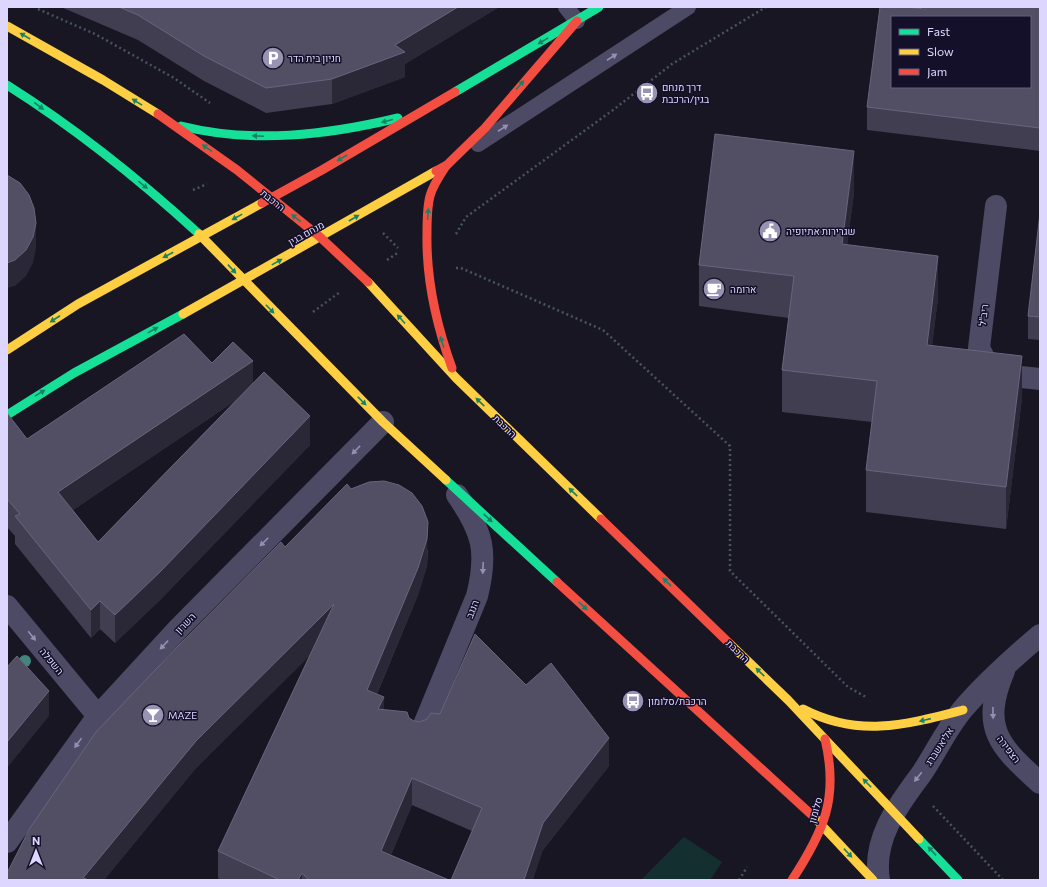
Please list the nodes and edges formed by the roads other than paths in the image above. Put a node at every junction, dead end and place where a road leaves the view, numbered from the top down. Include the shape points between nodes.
1 (566, 7) edge
2 (599, 7) edge
3 (688, 7) edge
4 (576, 21) junction
5 (7, 26) edge
6 (7, 85) edge
7 (16, 96) edge
8 (424, 111) junction
9 (170, 122) junction
10 (447, 165) junction
11 (271, 198) junction
12 (996, 206) dead end
13 (202, 237) junction
14 (320, 237) junction
15 (243, 281) junction
16 (7, 350) edge
17 (456, 378) junction
18 (1040, 379) edge
19 (7, 415) edge
20 (383, 422) junction
21 (448, 482) junction
22 (7, 606) edge
23 (1040, 635) edge
24 (1007, 662) junction
25 (788, 700) junction
26 (962, 710) junction
27 (98, 716) junction
28 (419, 737) edge
29 (825, 739) junction
30 (1040, 784) edge
31 (894, 811) junction
32 (823, 826) junction
33 (7, 842) edge
34 (792, 880) edge
35 (873, 880) edge
36 (879, 880) edge
37 (958, 880) edge

1 - 4 lane
2 - 4 street, מנחם בגין
10 -> 3 lane
4 -> 8 street, מנחם בגין
10 -> 4 street, מנחם בגין via 485,128
9 -> 5 street, הרכבת via 103,80
6 - 7 street
7 -> 13 street via 114,162
8 -> 9 street via 345,130 278,136 206,131
8 -> 11 street, מנחם בגין
11 -> 9 street, הרכבת
14 -> 10 street, מנחם בגין
17 -> 10 street via 436,322 428,262 428,208 436,180
11 -> 13 street, מנחם בגין
14 -> 11 street, הרכבת
12 - 18 street, ריב"ל via 979,348 992,374
13 -> 15 street
13 -> 16 street, מנחם בגין via 78,304
15 -> 14 street, מנחם בגין
17 -> 14 street, הרכבת via 362,275
19 -> 15 street, מנחם בגין via 74,373
15 -> 20 street
25 -> 17 street, הרכבת
20 - 21 street
20 -> 27 street, השרון via 179,628
21 -> 28 street, הנגב via 478,529 483,551 483,572 477,596
21 -> 32 street
22 -> 27 street, השפלה
23 - 24 street, אליאשברג
24 - 26 street, אליאשברג
24 -> 30 street, הצפירה via 997,686 993,704 993,724 1000,740 1015,760
26 -> 25 street via 913,723 849,726 826,721
25 - 29 street, הרכבת
26 -> 31 street, אליאשברג via 922,773
27 -> 33 street, השרון
31 -> 29 street, הרכבת
29 - 32 street, סלומון via 831,757 832,788
31 - 36 street, אליאשברג via 880,846
37 -> 31 street, הרכבת
32 - 34 street, סלומון via 809,856
32 -> 35 street

